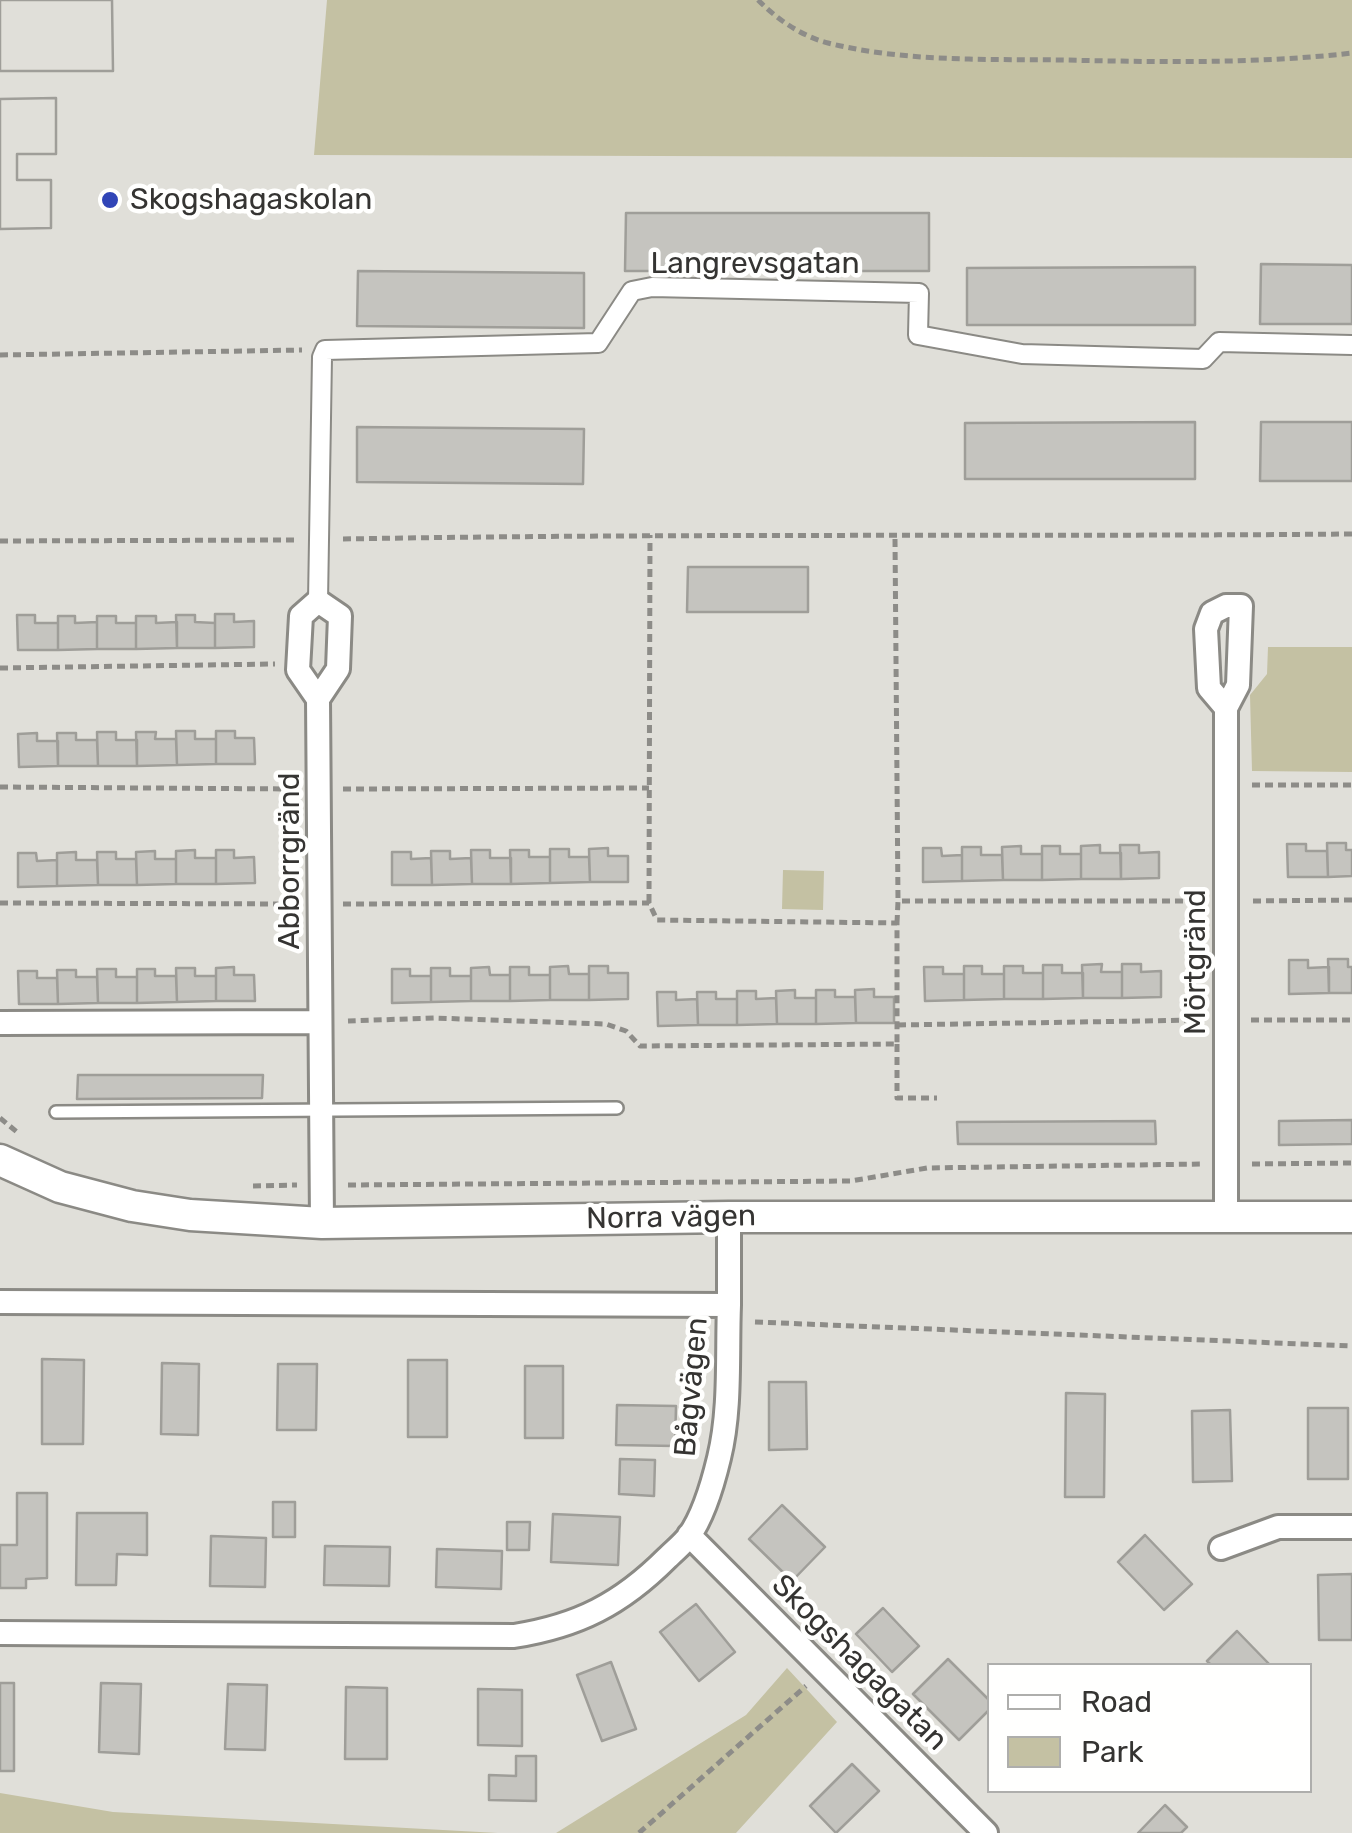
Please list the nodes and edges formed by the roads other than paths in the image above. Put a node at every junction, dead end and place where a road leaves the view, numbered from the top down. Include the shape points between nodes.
1 (1352, 345) edge
2 (318, 601) junction
3 (318, 699) junction
4 (1226, 708) dead end
5 (320, 1022) junction
6 (0, 1023) edge
7 (617, 1108) dead end
8 (56, 1112) dead end
9 (321, 1112) junction
10 (0, 1160) edge
11 (1352, 1216) edge
12 (1226, 1217) junction
13 (729, 1218) junction
14 (322, 1223) junction
15 (0, 1302) edge
16 (728, 1313) junction
17 (1352, 1526) edge
18 (689, 1535) junction
19 (1222, 1548) dead end
20 (0, 1633) edge
21 (986, 1833) edge

1 - 2 street, Langrevsgatan via 1219,342 1203,359 1022,354 918,335 919,292 652,287 632,292 598,343 326,350
2 - 3 street, Abborrgränd via 301,616 298,664
2 - 3 street, Abborrgränd via 340,616 338,669
3 - 5 street, Abborrgränd
4 - 12 street, Mörtgränd
5 - 6 street
5 - 9 street, Abborrgränd
7 - 9 lane
8 - 9 lane
9 - 14 street, Abborrgränd
10 - 14 street, Norra vägen via 132,1206
11 - 12 street, Norra vägen
12 - 13 street, Norra vägen
13 - 14 street, Norra vägen
13 - 16 street
15 - 16 street, Bågvägen
16 - 18 street, Bågvägen via 720,1455
17 - 19 street via 1278,1527
18 - 20 street, Bågvägen via 644,1579 589,1616 514,1636
18 - 21 street, Skogshagagatan

